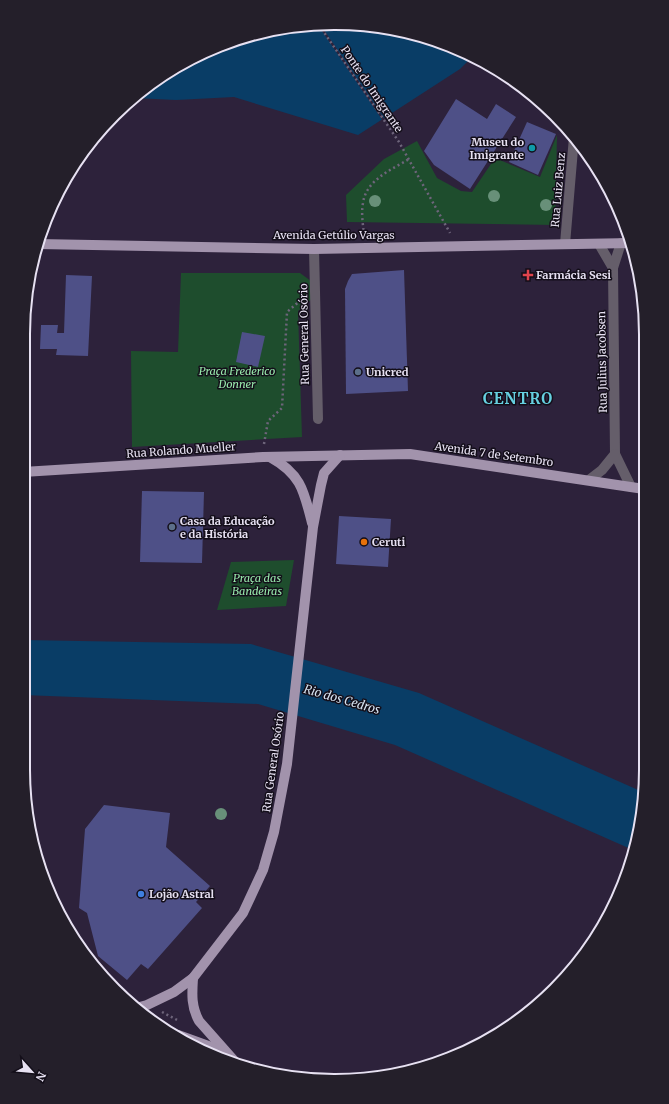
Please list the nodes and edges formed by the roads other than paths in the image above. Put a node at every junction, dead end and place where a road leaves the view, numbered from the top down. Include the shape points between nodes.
1 (573, 146) edge
2 (625, 243) edge
3 (44, 244) edge
4 (565, 244) junction
5 (599, 244) junction
6 (625, 244) edge
7 (314, 248) junction
8 (612, 268) junction
9 (318, 419) dead end
10 (615, 454) junction
11 (340, 455) junction
12 (266, 457) junction
13 (30, 472) edge
14 (589, 480) junction
15 (631, 487) junction
16 (639, 488) edge
17 (313, 527) junction
18 (193, 978) junction
19 (143, 1006) edge
20 (198, 1042) edge
21 (226, 1052) junction
22 (229, 1055) edge

1 - 4 street, Rua Luiz Benz
2 - 5 main road, Avenida Getúlio Vargas
3 - 7 main road, Avenida Getúlio Vargas
4 - 5 main road, Avenida Getúlio Vargas
4 - 7 main road, Avenida Getúlio Vargas
5 - 8 street, Rua Julius Jacobsen
6 - 8 street, Rua Julius Jacobsen
7 - 9 street, Rua General Osório
8 - 10 street, Rua Julius Jacobsen
10 - 14 street via 602,470
10 - 15 street, Rua Julius Jacobsen
11 - 12 main road, Rua Rolando Mueller
11 - 14 main road, Avenida 7 de Setembro via 410,454
11 - 17 main road, Rua General Osório via 324,473
12 - 13 main road, Rua Rolando Mueller
12 - 17 main road, Rua General Osório via 285,465 296,476 303,489
14 - 15 main road, Avenida 7 de Setembro
15 - 16 main road, Avenida 7 de Setembro
17 - 18 main road, Rua General Osório via 287,764 274,832 254,892 243,913
18 - 19 main road, Rua General Osório via 174,992
18 - 21 main road via 192,996 195,1013
20 - 21 main road
21 - 22 main road

